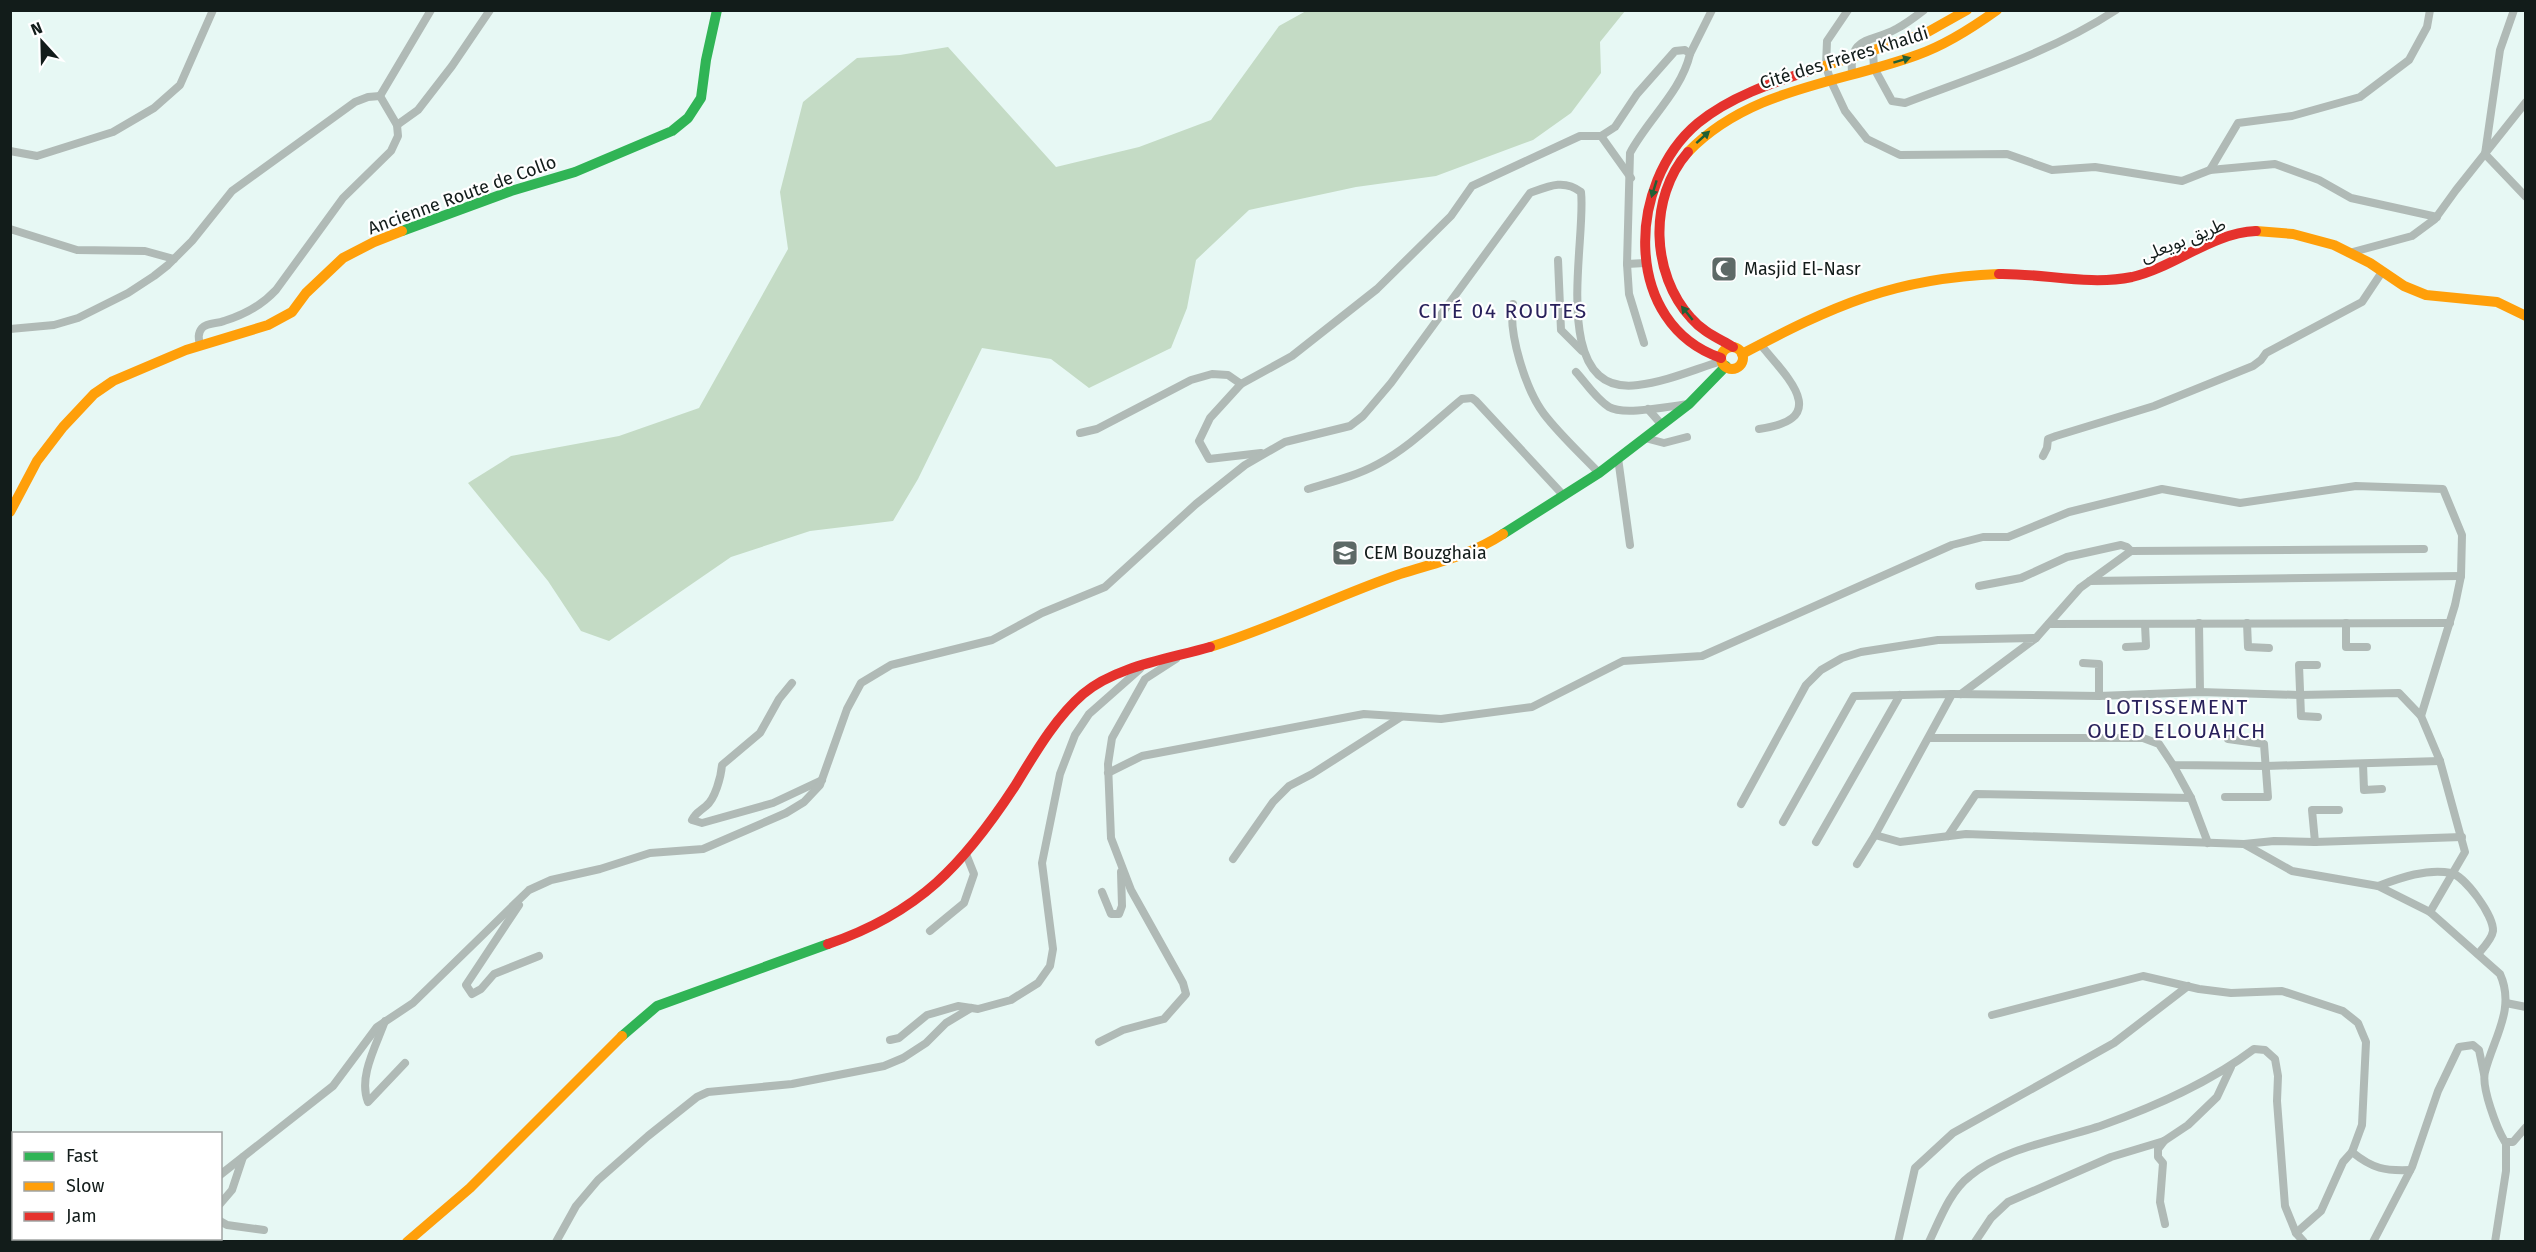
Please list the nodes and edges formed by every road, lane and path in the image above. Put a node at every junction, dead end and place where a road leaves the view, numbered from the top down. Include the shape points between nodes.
1 (213, 10) edge
2 (431, 10) edge
3 (490, 10) edge
4 (717, 10) edge
5 (1712, 10) edge
6 (1848, 10) edge
7 (1924, 10) edge
8 (1967, 10) edge
9 (1997, 10) edge
10 (2116, 10) edge
11 (2430, 10) edge
12 (2514, 10) edge
13 (1873, 52) junction
14 (1690, 54) junction
15 (1851, 59) junction
16 (1826, 66) junction
17 (1874, 68) junction
18 (1852, 73) junction
19 (1830, 79) junction
20 (380, 96) junction
21 (2526, 102) edge
22 (396, 125) junction
23 (1601, 136) junction
24 (10, 151) edge
25 (2485, 154) junction
26 (2210, 170) junction
27 (1631, 178) junction
28 (2526, 197) edge
29 (2437, 217) junction
30 (10, 229) edge
31 (2349, 253) junction
32 (174, 259) junction
33 (1558, 260) dead end
34 (1645, 262) junction
35 (1627, 264) junction
36 (2382, 272) junction
37 (1513, 304) dead end
38 (2526, 316) edge
39 (10, 329) edge
40 (1644, 343) dead end
41 (1760, 344) junction
42 (200, 346) junction
43 (1738, 350) junction
44 (1582, 351) junction
45 (1723, 362) junction
46 (1576, 372) dead end
47 (1241, 384) junction
48 (1689, 404) junction
49 (1648, 409) junction
50 (1662, 425) junction
51 (1759, 429) dead end
52 (1080, 433) dead end
53 (1687, 436) dead end
54 (1645, 438) junction
55 (1265, 452) junction
56 (2043, 456) dead end
57 (1618, 458) junction
58 (1599, 473) junction
59 (1308, 489) dead end
60 (1564, 496) junction
61 (10, 512) edge
62 (1630, 545) dead end
63 (2424, 549) dead end
64 (2131, 551) junction
65 (2461, 576) junction
66 (2088, 580) junction
67 (1979, 586) dead end
68 (2199, 623) junction
69 (2247, 623) junction
70 (2346, 623) junction
71 (2450, 623) junction
72 (2049, 624) junction
73 (2145, 624) junction
74 (2036, 638) junction
75 (2126, 647) dead end
76 (2367, 647) dead end
77 (2269, 648) dead end
78 (1182, 655) junction
79 (2083, 663) dead end
80 (2317, 665) dead end
81 (1143, 666) junction
82 (792, 683) dead end
83 (2200, 692) junction
84 (1956, 694) junction
85 (1900, 695) junction
86 (2299, 695) junction
87 (2099, 696) junction
88 (2421, 716) junction
89 (1402, 717) junction
90 (2318, 717) dead end
91 (1929, 738) junction
92 (2228, 739) dead end
93 (2439, 761) junction
94 (2363, 764) junction
95 (2173, 765) junction
96 (2266, 766) junction
97 (1108, 772) junction
98 (822, 780) junction
99 (2382, 789) dead end
100 (2225, 797) dead end
101 (2191, 798) junction
102 (1741, 804) dead end
103 (2339, 810) dead end
104 (1783, 822) dead end
105 (1875, 835) junction
106 (1948, 836) junction
107 (2462, 837) junction
108 (1816, 842) dead end
109 (2315, 842) junction
110 (2208, 843) junction
111 (2244, 844) junction
112 (966, 854) junction
113 (1233, 859) dead end
114 (1120, 862) junction
115 (1857, 864) dead end
116 (2454, 873) junction
117 (2378, 886) junction
118 (529, 890) junction
119 (1101, 892) dead end
120 (2430, 912) junction
121 (930, 931) dead end
122 (2478, 954) junction
123 (539, 956) dead end
124 (2188, 986) junction
125 (2506, 1003) junction
126 (2526, 1007) edge
127 (971, 1008) junction
128 (1992, 1015) dead end
129 (385, 1021) junction
130 (890, 1040) dead end
131 (1099, 1042) dead end
132 (405, 1063) dead end
133 (2231, 1066) junction
134 (2484, 1074) junction
135 (2526, 1127) edge
136 (2164, 1141) junction
137 (2506, 1143) junction
138 (2352, 1152) junction
139 (243, 1157) junction
140 (2410, 1170) junction
141 (222, 1173) edge
142 (222, 1202) edge
143 (222, 1222) edge
144 (2165, 1224) dead end
145 (264, 1230) dead end
146 (2296, 1233) junction
147 (407, 1242) edge
148 (556, 1242) edge
149 (1898, 1242) edge
150 (1929, 1242) edge
151 (1975, 1242) edge
152 (2304, 1242) edge
153 (2373, 1242) edge
154 (2495, 1242) edge

1 - 24 street via 180,85 154,108 113,132 37,156
2 - 20 street
3 - 22 street via 418,110
4 - 42 main road, Ancienne Route de Collo via 701,98 688,118 672,131 575,172 511,191 374,242 343,258 306,292 292,312 268,325
5 - 14 street
6 - 16 street via 1827,41
7 - 15 street via 1895,30 1864,41
8 - 13 main road, Cité des Frères Khaldi via 1931,31
17 -> 9 main road, Cité des Frères Khaldi via 1934,48
10 - 17 street via 2022,59 1905,103 1892,101
11 - 26 street via 2427,27 2409,60 2360,97 2292,117 2238,123
12 - 25 street via 2500,50
13 - 15 main road, Cité des Frères Khaldi
13 - 17 street
14 - 23 street via 1675,51 1637,94 1615,127
14 - 27 street via 1675,90 1630,153
15 - 16 main road, Cité des Frères Khaldi
15 - 18 street
16 - 19 street
16 -> 34 main road, Cité des Frères Khaldi via 1743,95 1698,124 1680,141 1659,171 1651,195
17 - 18 main road, Cité des Frères Khaldi
18 - 19 main road, Cité des Frères Khaldi
19 - 26 street via 1845,111 1867,139 1900,155 2007,154 2052,170 2095,167 2182,181
43 -> 19 main road, Cité des Frères Khaldi via 1704,331 1689,317 1665,273 1660,241 1663,203 1671,178 1687,153 1727,118 1768,97
20 - 22 street
20 - 32 street via 355,102 232,191
21 - 25 street
22 - 42 street via 398,136 392,151 343,198 276,290 264,303 237,317 202,328 198,336
23 - 27 street
23 - 47 street via 1580,136 1472,186 1451,216 1377,289 1292,356
25 - 28 street
25 - 29 street
26 - 29 street via 2275,164 2319,180 2351,198
27 - 35 street
29 - 31 street via 2412,236
30 - 32 street via 77,250 145,251
31 - 36 main road, طريق بويعلى
31 - 41 main road, طريق بويعلى via 2328,244 2266,231 2210,243 2149,273 2127,278 2082,280 2009,274 1938,278 1853,299
32 - 39 street via 128,293 78,318 54,325
33 - 44 street via 1561,330
34 - 35 street
34 - 45 main road, Cité des Frères Khaldi via 1658,300 1678,329 1698,349
35 - 40 street via 1629,294
36 - 38 main road, طريق بويعلى via 2416,292 2438,298 2499,303
36 - 56 street via 2362,302 2266,353 2253,366 2154,406 2056,436 2048,440
37 - 58 street via 1513,336 1537,404
41 - 43 main road, طريق بويعلى
41 - 51 street via 1798,393 1799,404 1795,416 1786,423
42 - 61 main road, Ancienne Route de Collo via 113,381 94,394 38,460
43 - 45 main road via 1723,351
43 - 45 main road via 1742,360 1739,366 1732,368
44 - 45 street via 1606,379 1627,386
44 - 55 street via 1577,257 1583,211 1581,192 1571,185 1554,184 1530,193 1363,416 1350,426 1285,442
45 - 48 main road
46 - 49 street via 1613,409
47 - 52 street via 1228,375 1212,374 1191,380 1097,429
47 - 55 street via 1210,418 1199,441 1209,459
48 - 49 street
48 - 50 main road
49 - 50 street
50 - 54 main road
53 - 54 street via 1664,443
54 - 57 main road
55 - 98 street via 1196,504 1105,587 1042,613 992,640 891,665 861,683 847,709
57 - 58 main road
57 - 62 street
58 - 60 main road
59 - 60 street via 1378,464 1467,398 1476,401
60 - 78 main road via 1482,548
63 - 64 street
64 - 66 street
64 - 67 street via 2121,545 2067,557 2021,578
65 - 66 street
65 - 71 street
65 - 89 street via 2462,535 2444,489 2356,486 2240,503 2162,489 2069,513 2008,537 1983,537 1952,545 1702,656 1623,661 1532,707 1441,719
66 - 72 street
68 - 69 street
68 - 73 street
68 - 83 street
69 - 70 street
69 - 77 street via 2248,647
70 - 71 street
70 - 76 street via 2346,647
71 - 88 street
72 - 73 street
72 - 74 street
73 - 75 street via 2146,646
74 - 84 street
74 - 102 street via 1938,640 1842,658 1806,685
78 - 81 main road
78 - 97 street via 1145,679 1112,738
79 - 87 street via 2099,664
80 - 86 street via 2298,665
81 - 112 main road via 1101,682 1082,695 1045,738
81 - 127 street via 1089,714 1075,735 1060,774 1042,863 1053,949 1050,966 1038,983 1011,1000
82 - 98 street via 778,699 760,733 722,765 707,806 697,811 692,820 702,824 772,803
83 - 86 street
83 - 87 street
84 - 85 street
84 - 87 street
84 - 91 street
85 - 104 street via 1854,696
85 - 108 street
86 - 88 street via 2399,693
86 - 90 street via 2301,716
88 - 93 street
89 - 97 street via 1364,714 1293,727 1142,756
89 - 113 street via 1289,786
91 - 95 street via 2144,738 2159,744
91 - 105 street
92 - 96 street via 2264,744
93 - 94 street
93 - 107 street
94 - 96 street
94 - 99 street via 2364,790
95 - 96 street
95 - 101 street
96 - 100 street via 2268,797
97 - 114 street via 1110,838
98 - 118 street via 804,802 786,813 703,849 650,853 551,880
101 - 106 street via 1976,794
101 - 110 street
103 - 109 street via 2312,810
105 - 106 street via 1900,842
105 - 115 street
106 - 110 street
107 - 109 street
107 - 116 street via 2465,852
109 - 111 street
110 - 111 street
111 - 117 street via 2292,871
112 - 121 street via 974,874 964,903
112 - 147 main road via 907,907 848,937 657,1006 470,1188
114 - 119 street via 1119,914 1111,914
114 - 131 street via 1186,994 1164,1019 1123,1030
116 - 117 street via 2406,876
116 - 120 street
116 - 122 street via 2471,886 2491,921 2493,930
117 - 120 street
118 - 123 street via 466,985 468,991 472,994 494,974
118 - 129 street via 413,1003
120 - 122 street
122 - 125 street via 2500,974 2506,987
124 - 128 street via 2143,976
124 - 138 street via 2232,993 2282,991 2343,1011 2358,1023 2366,1042 2362,1125
124 - 149 street via 2114,1043 1953,1133 1916,1168
125 - 126 street
125 - 134 street
127 - 130 street via 958,1006 927,1015 899,1038
127 - 148 street via 946,1023 926,1043 884,1066 792,1084 708,1092 697,1097 598,1180 576,1206
129 - 132 street via 365,1079 363,1090 368,1102
129 - 139 street via 333,1086
133 - 136 street via 2217,1097
133 - 146 street via 2254,1049 2265,1050 2275,1059 2285,1206
133 - 150 street via 2155,1104 2008,1155 1970,1176 1953,1194
134 - 137 street via 2492,1116
134 - 140 street via 2479,1050 2473,1044 2459,1047 2438,1091
135 - 137 street via 2513,1142
136 - 144 street via 2158,1157 2163,1163 2160,1202
136 - 151 street via 2111,1156 2008,1202
137 - 154 street via 2506,1171
138 - 140 street via 2385,1171
138 - 146 street via 2343,1162 2321,1210
139 - 141 street
139 - 142 street via 232,1190
140 - 153 street
143 - 145 street
146 - 152 street

